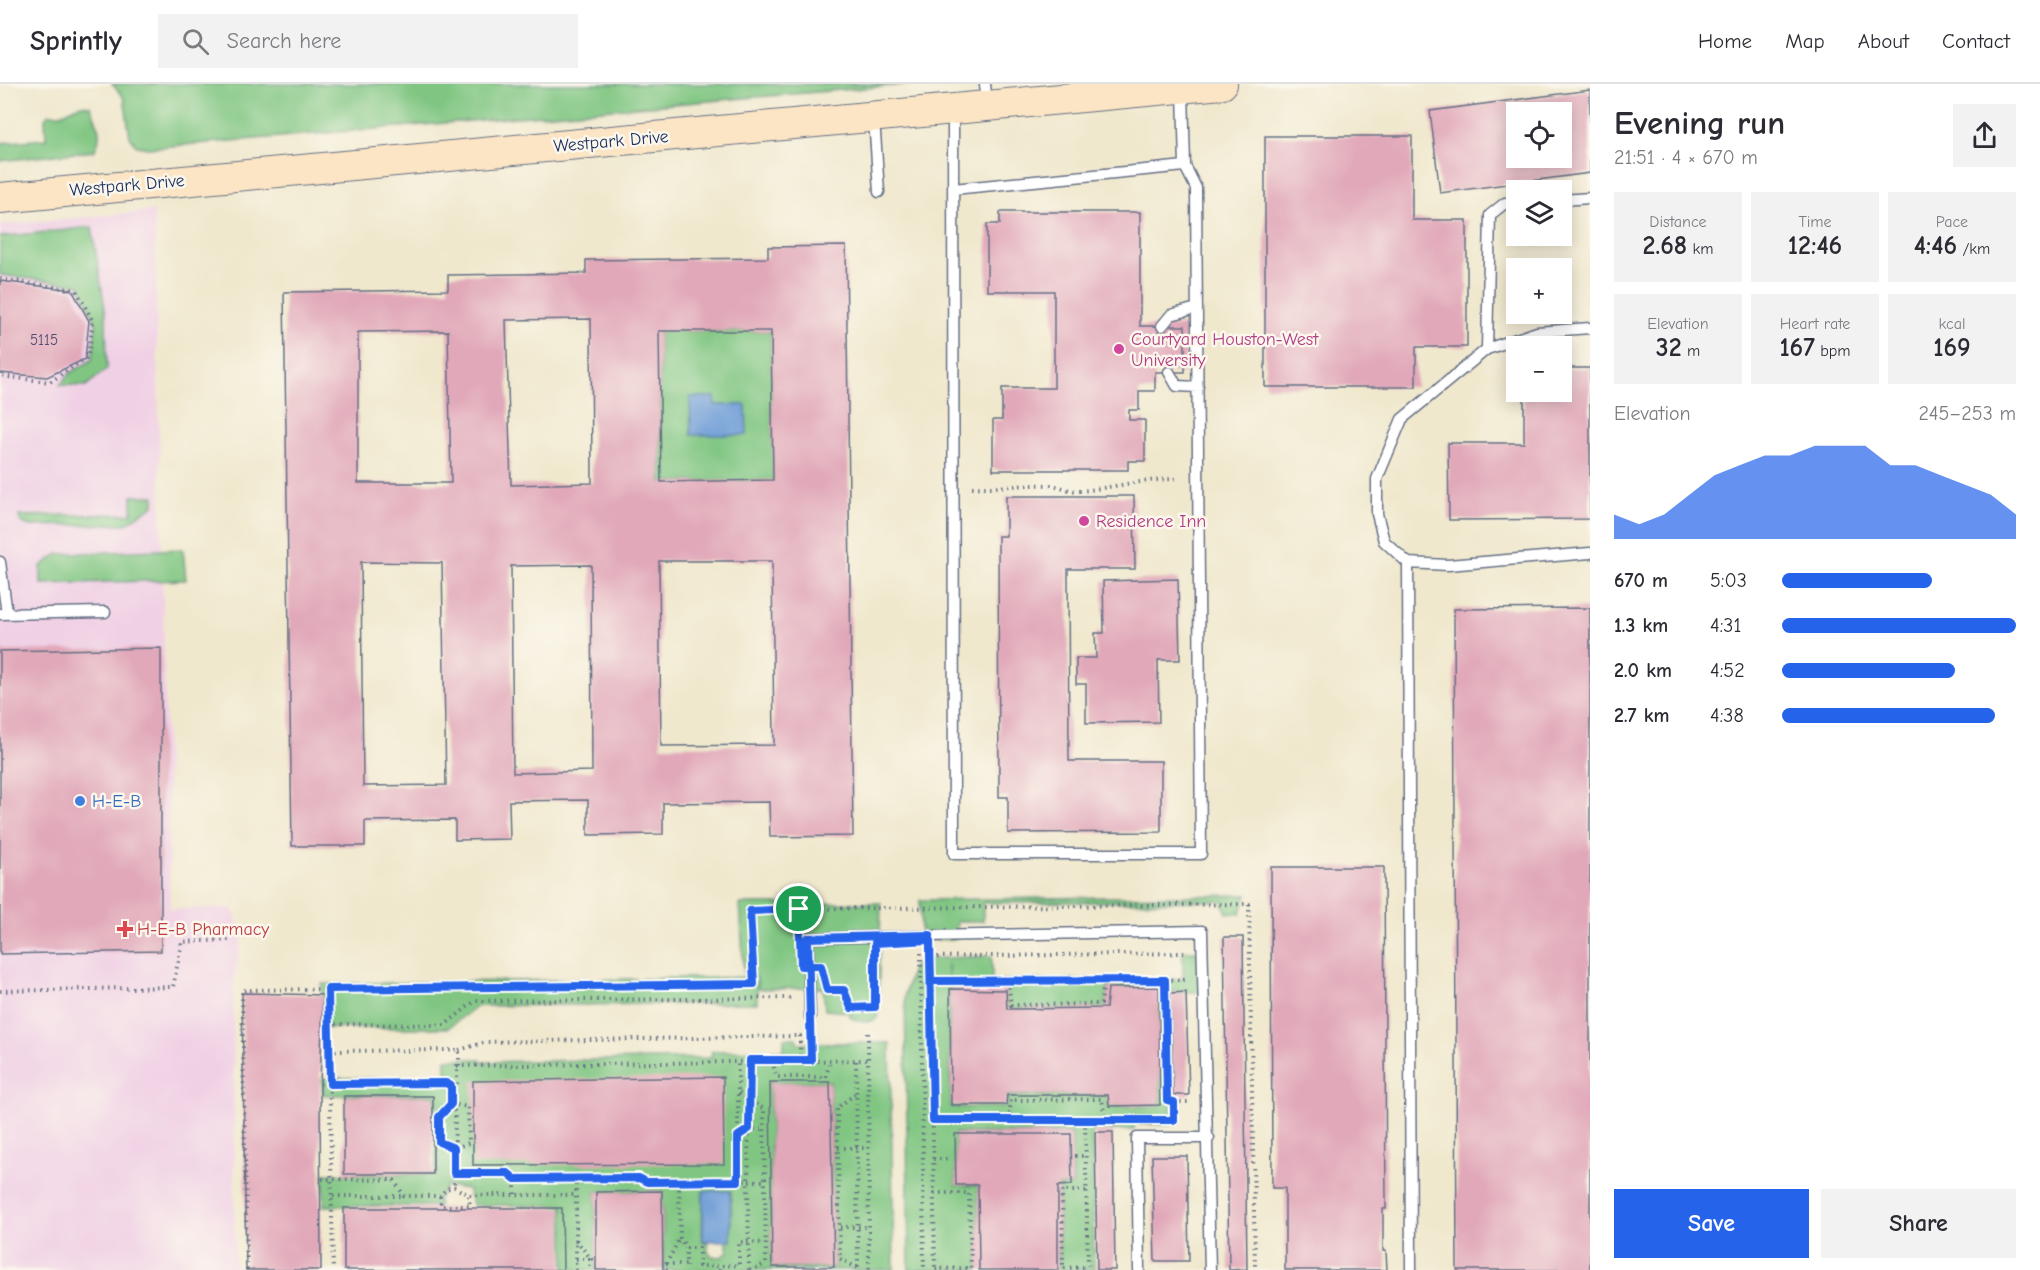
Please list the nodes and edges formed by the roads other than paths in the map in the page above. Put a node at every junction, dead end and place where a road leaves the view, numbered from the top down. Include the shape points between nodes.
1 (1222, 84) edge
2 (1182, 88) junction
3 (986, 95) edge
4 (953, 109) junction
5 (873, 116) junction
6 (1185, 166) junction
7 (953, 189) junction
8 (879, 192) dead end
9 (0, 198) edge
10 (1590, 198) edge
11 (1572, 199) edge
12 (1506, 203) edge
13 (1197, 308) junction
14 (1162, 326) dead end
15 (1590, 328) edge
16 (1488, 349) junction
17 (1169, 372) dead end
18 (1198, 387) junction
19 (1590, 553) edge
20 (0, 562) edge
21 (1408, 563) junction
22 (105, 612) dead end
23 (4, 614) edge
24 (810, 1017) road end
25 (1209, 1138) junction
26 (1139, 1270) edge
27 (1210, 1270) edge
28 (1411, 1270) edge

1 - 2 main road, Westpark Drive
2 - 3 main road, Westpark Drive
2 - 6 lane
3 - 4 main road, Westpark Drive
4 - 5 main road, Westpark Drive
4 - 7 lane
5 - 8 lane
5 - 9 main road, Westpark Drive
6 - 7 lane
6 - 13 lane via 1197,188
7 - 18 lane via 954,854 1201,854
10 - 11 lane
12 - 16 lane via 1490,215
13 - 14 lane via 1172,315
13 - 18 lane
15 - 16 lane via 1537,332
16 - 21 lane via 1402,419 1377,479 1377,514 1384,541
17 - 18 lane via 1177,386
19 - 21 lane via 1448,565
20 - 23 lane
21 - 28 lane
22 - 23 lane
24 - 25 lane via 808,938 1202,931
25 - 26 lane via 1137,1138
25 - 27 lane

